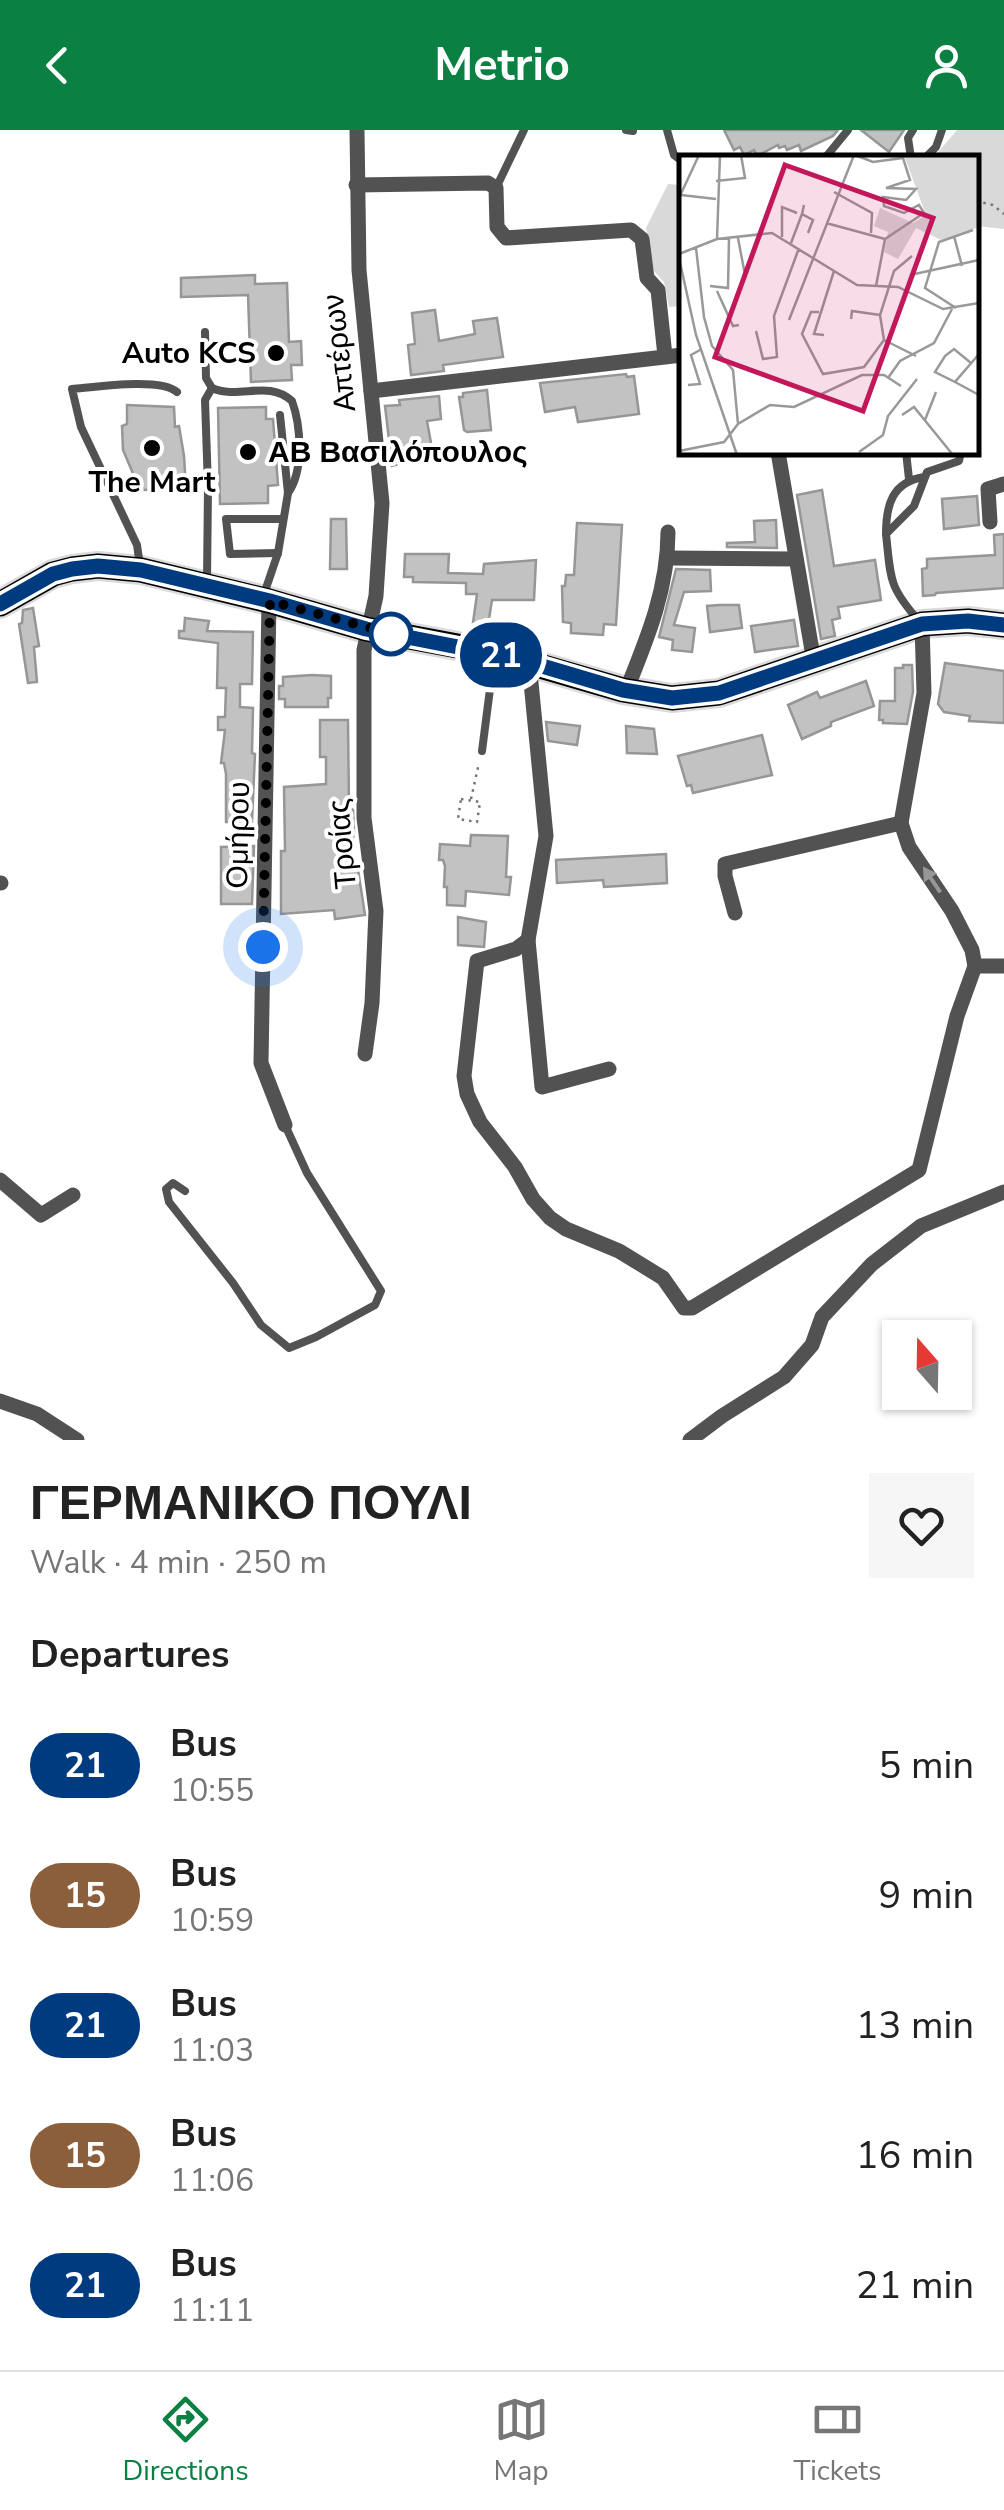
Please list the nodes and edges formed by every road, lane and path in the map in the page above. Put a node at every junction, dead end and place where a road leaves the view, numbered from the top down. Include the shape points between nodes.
1 (357, 130) edge
2 (524, 130) edge
3 (667, 130) edge
4 (848, 130) edge
5 (913, 130) edge
6 (942, 130) edge
7 (828, 155) edge
8 (911, 155) edge
9 (928, 155) edge
10 (679, 159) edge
11 (356, 185) junction
12 (496, 188) junction
13 (979, 202) edge
14 (1004, 214) edge
15 (205, 332) dead end
16 (673, 356) edge
17 (212, 388) junction
18 (371, 391) junction
19 (177, 392) dead end
20 (280, 415) dead end
21 (779, 455) edge
22 (906, 455) edge
23 (960, 455) edge
24 (924, 476) junction
25 (909, 479) junction
26 (1004, 484) edge
27 (288, 492) junction
28 (284, 519) junction
29 (990, 522) dead end
30 (668, 532) dead end
31 (886, 534) junction
32 (278, 553) junction
33 (668, 558) junction
34 (796, 559) junction
35 (141, 570) junction
36 (207, 586) junction
37 (266, 600) junction
38 (0, 604) edge
39 (922, 624) junction
40 (1004, 625) edge
41 (366, 629) junction
42 (494, 654) junction
43 (529, 662) junction
44 (814, 662) junction
45 (626, 691) junction
46 (482, 751) joint
47 (470, 800) junction
48 (901, 823) junction
49 (735, 913) dead end
50 (528, 940) junction
51 (975, 966) junction
52 (1004, 966) edge
53 (365, 1054) dead end
54 (609, 1068) dead end
55 (285, 1125) joint
56 (0, 1180) edge
57 (185, 1191) dead end
58 (1004, 1192) edge
59 (73, 1195) dead end
60 (0, 1401) edge
61 (77, 1440) edge
62 (690, 1440) edge

1 - 11 street, Απτέρων
2 - 12 lane
3 - 10 lane
4 - 7 lane
5 - 8 lane
6 - 9 lane
11 - 12 street
11 - 18 street, Απτέρων
12 - 16 street via 498,227 506,238 631,230 642,240
13 - 14 path
15 - 17 lane
16 - 18 street
17 - 27 lane via 267,389 292,401 298,467
17 - 36 lane via 205,400
18 - 41 street, Απτέρων via 382,503 376,596
19 - 35 lane via 171,386 72,390 81,427 138,545
20 - 27 lane
21 - 34 street
22 - 25 lane
23 - 24 lane
24 - 25 lane
24 - 31 lane via 914,506
25 - 31 lane via 889,501
26 - 29 street via 988,489
27 - 28 lane
28 - 32 lane
28 - 32 lane via 226,519 230,554
30 - 33 street
31 - 39 lane via 897,596
32 - 37 lane
33 - 34 street
33 - 45 street via 654,621
34 - 44 street
35 - 36 main road
35 - 38 main road via 72,569
36 - 37 main road
37 - 41 main road
37 - 55 street, Ομήρου via 261,1063
39 - 40 main road
39 - 44 main road
39 - 48 street via 924,693
41 - 42 main road
41 - 53 street, Τροίας via 364,818 376,911
42 - 43 main road
42 - 46 lane
43 - 45 main road
43 - 50 street via 546,836
44 - 45 main road via 696,698
46 - 47 path
47 - 47 path via 460,799 458,819 477,822 480,802
48 - 49 street via 725,864
51 -> 48 street via 952,910 909,847
50 - 51 street via 477,961 467,1094 550,1218 662,1278 684,1308 919,1170
50 - 54 street via 542,1087
51 - 52 street
55 - 57 lane via 381,1291 375,1305 289,1348 261,1324 169,1202 166,1189 174,1183
56 - 59 street via 42,1215
58 - 62 street via 921,1226 872,1264 822,1317 812,1344 784,1378
60 - 61 street

